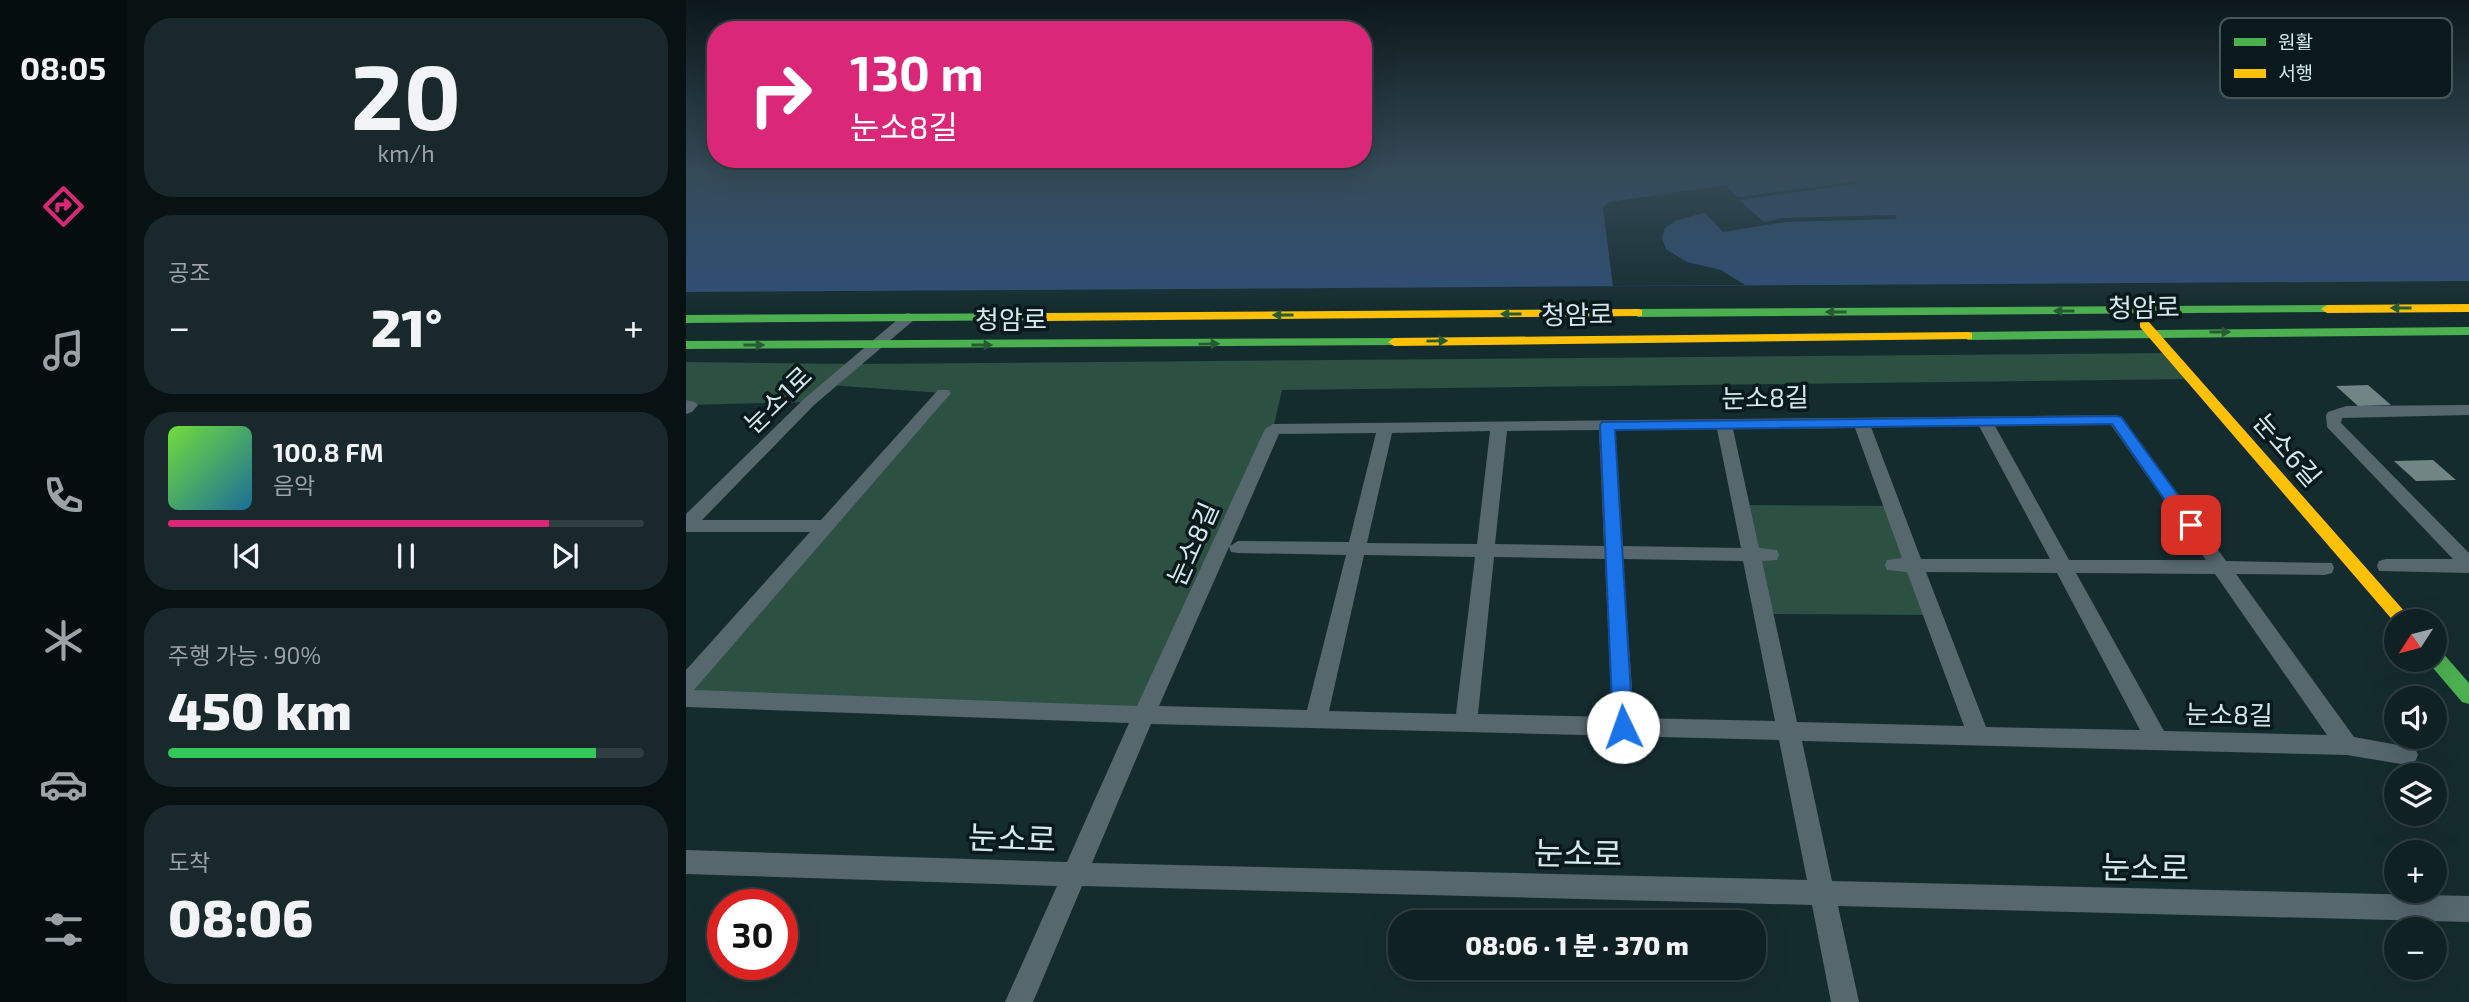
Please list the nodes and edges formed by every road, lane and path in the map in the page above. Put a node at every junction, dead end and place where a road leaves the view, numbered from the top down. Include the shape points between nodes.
1 (2469, 308) edge
2 (2132, 311) junction
3 (909, 317) junction
4 (686, 319) edge
5 (2469, 331) edge
6 (2151, 332) junction
7 (686, 345) edge
8 (880, 345) junction
9 (943, 393) dead end
10 (2451, 410) junction
11 (2469, 410) edge
12 (1984, 421) junction
13 (1861, 423) junction
14 (1724, 424) junction
15 (1607, 425) junction
16 (2469, 425) edge
17 (1499, 427) junction
18 (1385, 428) junction
19 (686, 525) edge
20 (826, 526) junction
21 (1238, 547) dead end
22 (1356, 548) junction
23 (1485, 550) junction
24 (1614, 552) junction
25 (1761, 554) junction
26 (1904, 565) junction
27 (2469, 565) edge
28 (2063, 566) junction
29 (2386, 566) dead end
30 (2221, 567) junction
31 (2325, 568) dead end
32 (2393, 609) edge
33 (2447, 671) edge
34 (686, 684) edge
35 (2469, 696) edge
36 (686, 698) edge
37 (1144, 715) junction
38 (1316, 719) junction
39 (1466, 723) junction
40 (1623, 727) junction
41 (1788, 731) junction
42 (1978, 736) junction
43 (2157, 740) junction
44 (2347, 745) junction
45 (2407, 755) dead end
46 (686, 862) edge
47 (1075, 874) junction
48 (1822, 893) junction
49 (2469, 909) edge
50 (1019, 1002) edge
51 (1845, 1002) edge

1 -> 2 main road, 청암로
2 -> 3 main road, 청암로
2 - 6 main road, 눈소6길
3 - 4 main road, 청암로
3 - 8 street, 눈소1로
6 -> 5 main road, 청암로
8 -> 6 main road, 청암로
6 - 32 main road, 눈소6길
7 -> 8 main road, 청암로
8 - 19 street, 눈소1로 via 818,394
9 - 20 street
10 - 11 street
10 - 16 street
10 - 27 street via 2346,411 2334,415 2333,424
12 - 13 street, 눈소8길
12 - 28 street
12 - 30 street, 눈소8길 via 2116,420
13 - 14 street, 눈소8길
13 - 26 street
14 - 15 street, 눈소8길
14 - 25 street
15 - 17 street, 눈소8길
15 - 24 street
17 - 18 street, 눈소8길
17 - 23 street
18 - 22 street
18 - 37 street, 눈소8길 via 1273,429
19 - 20 street
20 - 34 street
21 - 22 street
22 - 23 street
22 - 38 street
23 - 24 street
23 - 39 street
24 - 25 street
24 - 40 street
25 - 41 street
26 - 28 street
26 - 42 street
27 - 29 street
28 - 30 street
28 - 43 street
30 - 31 street
30 - 44 street, 눈소8길
33 - 35 main road
36 - 37 street
37 - 38 street, 눈소8길
37 - 47 street
38 - 39 street, 눈소8길
39 - 40 street, 눈소8길
40 - 41 street, 눈소8길
41 - 42 street, 눈소8길
41 - 48 street
42 - 43 street, 눈소8길
43 - 44 street, 눈소8길
44 - 45 street, 눈소8길
46 - 47 street, 눈소로
47 - 48 street, 눈소로
47 - 50 street
48 - 49 street, 눈소로
48 - 51 street

